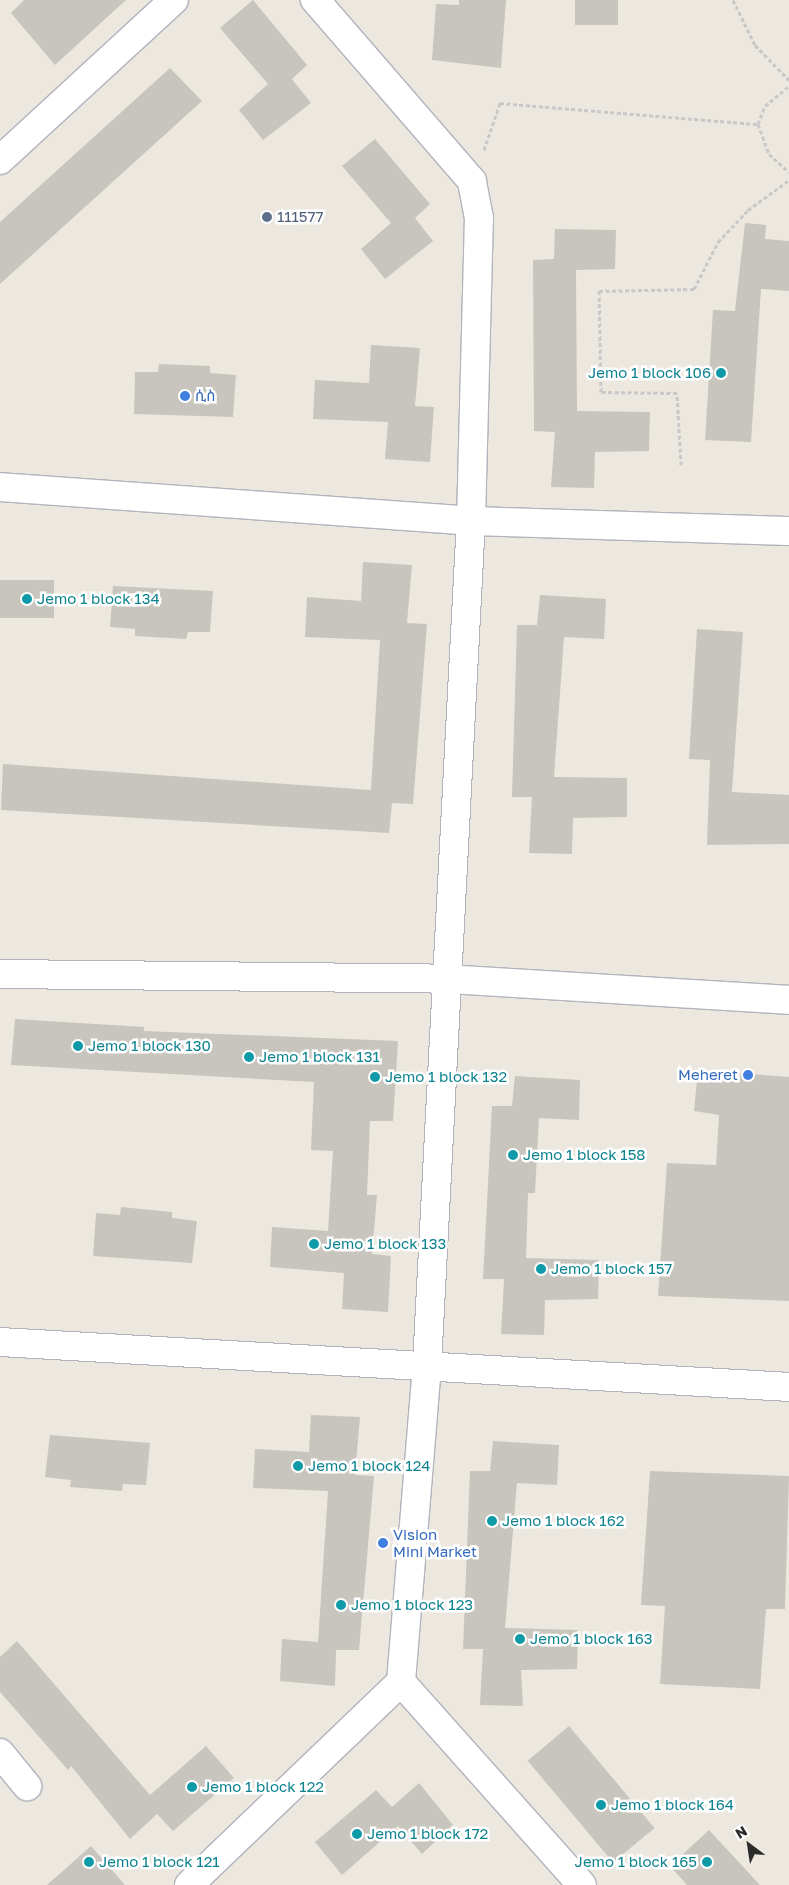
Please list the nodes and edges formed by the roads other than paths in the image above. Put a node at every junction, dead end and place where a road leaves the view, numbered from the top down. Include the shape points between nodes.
1 (174, 0) edge
2 (315, 0) edge
3 (0, 160) edge
4 (0, 487) edge
5 (471, 521) junction
6 (789, 531) edge
7 (0, 974) edge
8 (447, 979) junction
9 (789, 1000) edge
10 (0, 1342) edge
11 (427, 1365) junction
12 (789, 1386) edge
13 (401, 1682) junction
14 (0, 1753) edge
15 (27, 1786) dead end
16 (189, 1885) edge
17 (582, 1885) edge

1 - 3 street
2 - 5 street via 472,182 480,249
4 - 5 street
5 - 6 street
5 - 8 street
7 - 8 street
8 - 9 street
8 - 11 street
10 - 11 street
11 - 12 street
11 - 13 street
13 - 16 street
13 - 17 street
14 - 15 street

